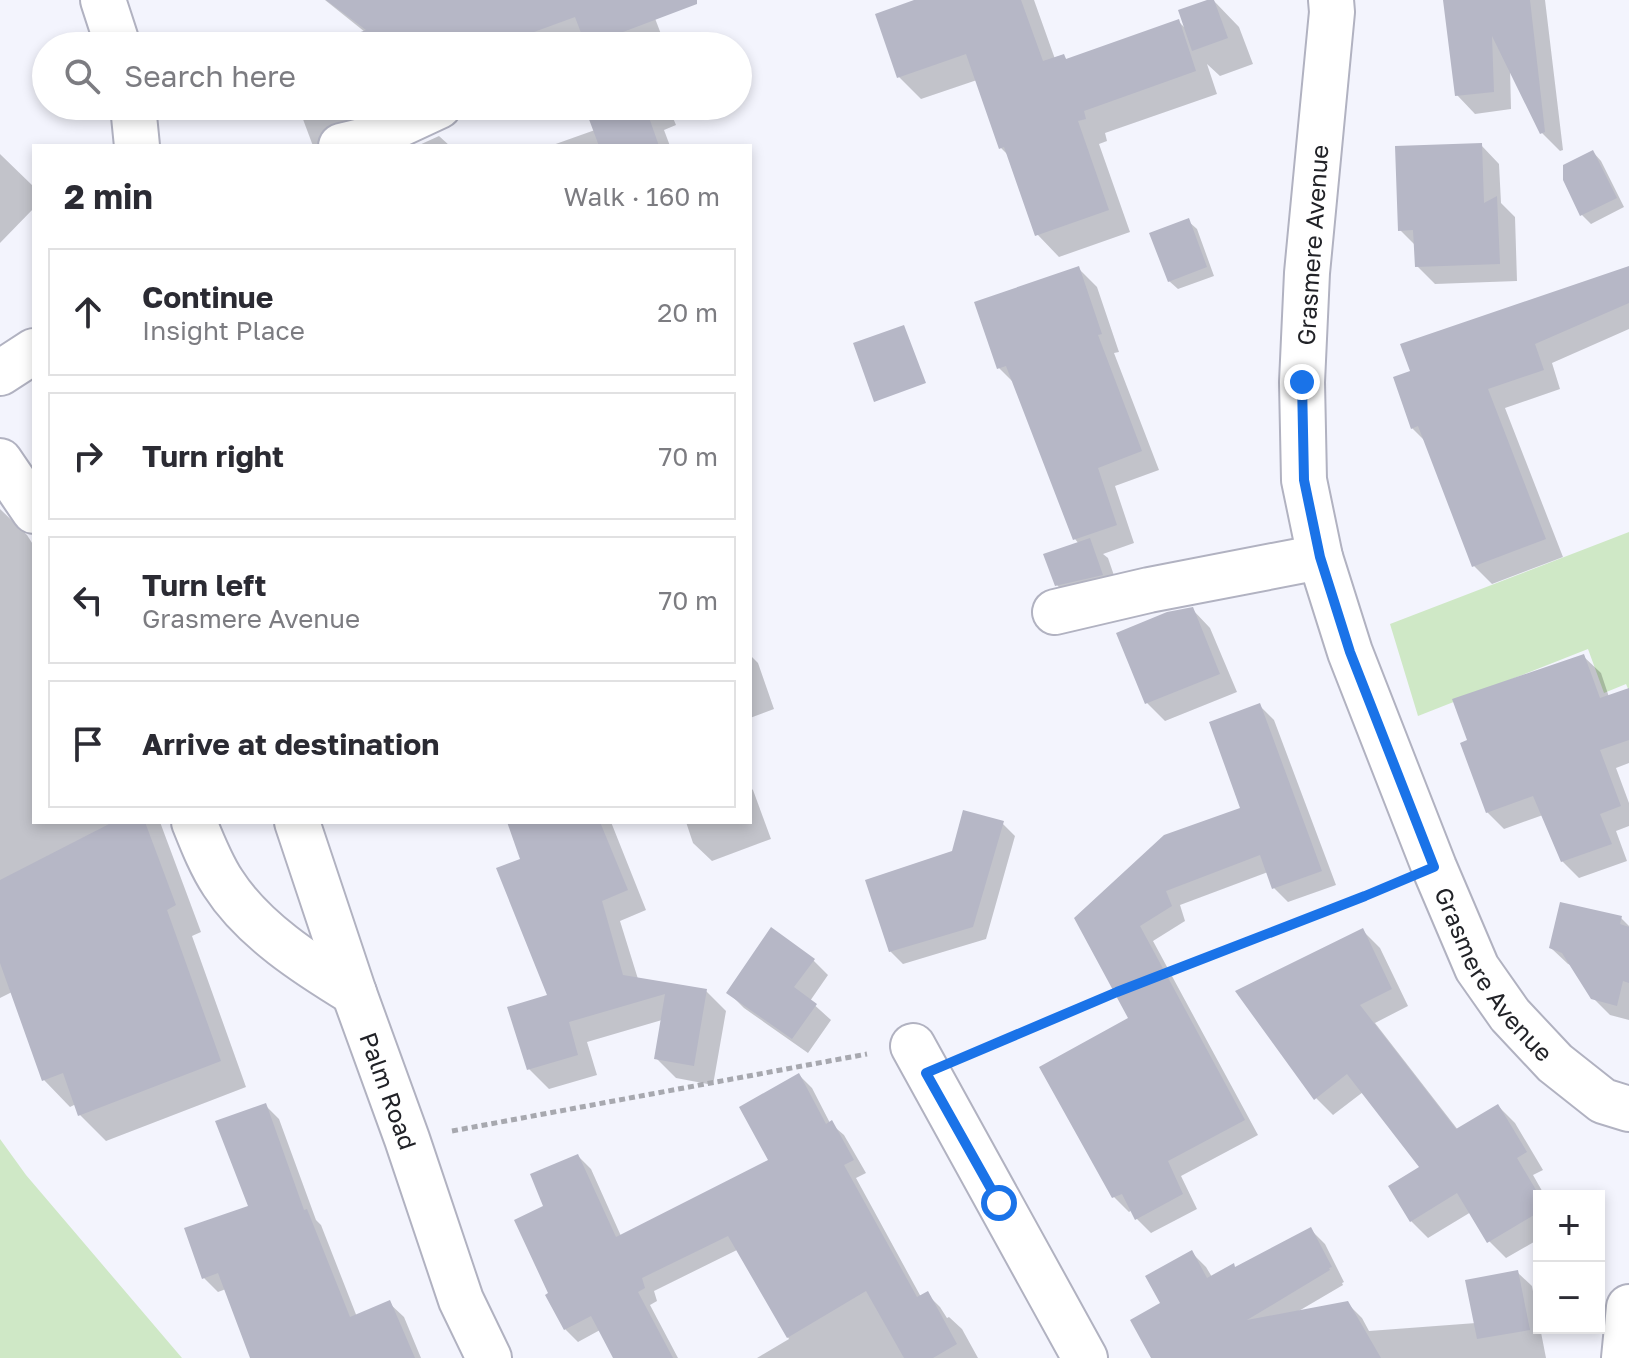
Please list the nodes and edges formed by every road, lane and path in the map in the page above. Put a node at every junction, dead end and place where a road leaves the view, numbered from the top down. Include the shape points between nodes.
1 (103, 0) edge
2 (1331, 0) edge
3 (113, 32) edge
4 (134, 120) edge
5 (409, 120) edge
6 (137, 144) edge
7 (349, 144) edge
8 (32, 352) edge
9 (0, 373) edge
10 (0, 461) edge
11 (32, 508) edge
12 (1320, 557) junction
13 (1055, 612) dead end
14 (195, 824) edge
15 (298, 824) edge
16 (1434, 867) junction
17 (354, 993) junction
18 (919, 1060) junction
19 (1629, 1109) edge
20 (407, 1139) junction
21 (1629, 1307) edge
22 (489, 1358) edge
23 (1085, 1358) edge
24 (1624, 1358) edge

1 - 3 street
2 - 12 street, Grasmere Avenue via 1302,382 1304,480
4 - 6 street
5 - 7 street
8 - 9 street
10 - 11 street
12 - 13 street
12 - 16 street, Grasmere Avenue via 1350,652
14 - 17 street via 223,884 254,920 308,965
15 - 17 street, Palm Road
16 - 18 path via 1117,992
16 - 19 street, Grasmere Avenue via 1477,968 1510,1015 1555,1063 1603,1101
17 - 20 street, Palm Road
18 - 20 path
18 - 23 street
20 - 22 street, Palm Road via 461,1300
21 - 24 street

